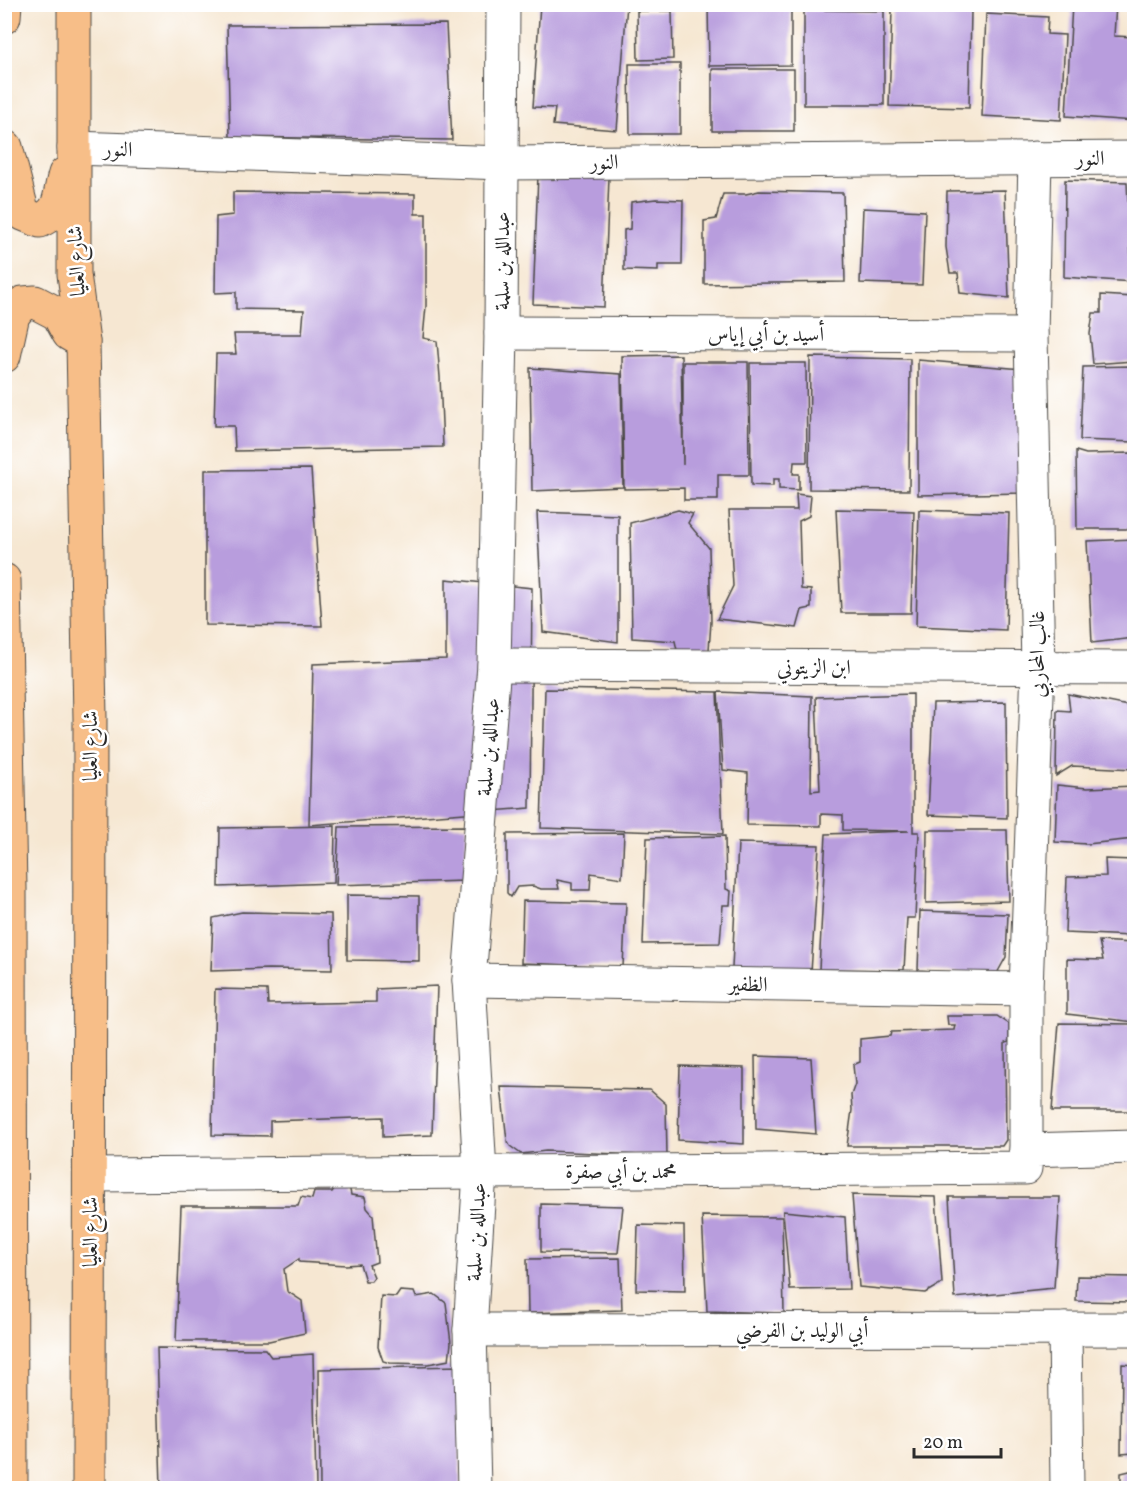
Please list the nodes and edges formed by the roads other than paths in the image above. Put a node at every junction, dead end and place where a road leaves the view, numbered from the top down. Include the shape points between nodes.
1 (5, 4) edge
2 (74, 4) edge
3 (503, 4) edge
4 (4, 17) edge
5 (74, 148) junction
6 (5, 151) edge
7 (1035, 158) junction
8 (1134, 158) edge
9 (503, 163) junction
10 (501, 333) junction
11 (1031, 335) junction
12 (84, 342) junction
13 (4, 356) edge
14 (4, 580) edge
15 (494, 665) junction
16 (1038, 668) junction
17 (1134, 668) edge
18 (7, 888) edge
19 (469, 980) junction
20 (1026, 989) junction
21 (1134, 1147) edge
22 (1026, 1150) junction
23 (480, 1172) junction
24 (90, 1175) junction
25 (1065, 1329) junction
26 (1134, 1329) edge
27 (470, 1330) junction
28 (7, 1391) edge
29 (10, 1488) edge
30 (89, 1488) edge
31 (474, 1488) edge
32 (1066, 1488) edge

1 - 4 main road
2 - 5 main road, شارع العليا
3 - 9 street, عبدالله بن سلمة
5 - 6 main road via 59,206 40,221 23,214
5 - 9 street, النور
5 - 12 main road, شارع العليا via 74,274
7 - 8 street, النور
7 - 9 street, النور
7 - 11 street, غالب المحاربي
9 - 10 street, عبدالله بن سلمة
10 - 11 street, أسيد بن أبي إياس
10 - 15 street, عبدالله بن سلمة
11 - 16 street, غالب المحاربي
12 - 13 main road via 69,334 58,314 35,302 23,303 13,315
12 - 24 main road, شارع العليا via 90,718
14 - 18 main road
15 - 16 street, ابن الزيتوني
15 - 19 street, عبدالله بن سلمة
16 - 17 street, ابن الزيتوني
16 - 20 street, غالب المحاربي
18 - 28 main road
19 - 20 street, الظفير
19 - 23 street, عبدالله بن سلمة
20 - 22 street, غالب المحاربي
21 - 22 street
22 - 23 street, محمد بن أبي صفرة via 1025,1168
23 - 24 street, محمد بن أبي صفرة
23 - 27 street, عبدالله بن سلمة
24 - 30 main road, شارع العليا
25 - 26 street, أبي الوليد بن الفرضي
25 - 27 street, أبي الوليد بن الفرضي
25 - 32 street
27 - 31 street, عبدالله بن سلمة
28 - 29 main road

